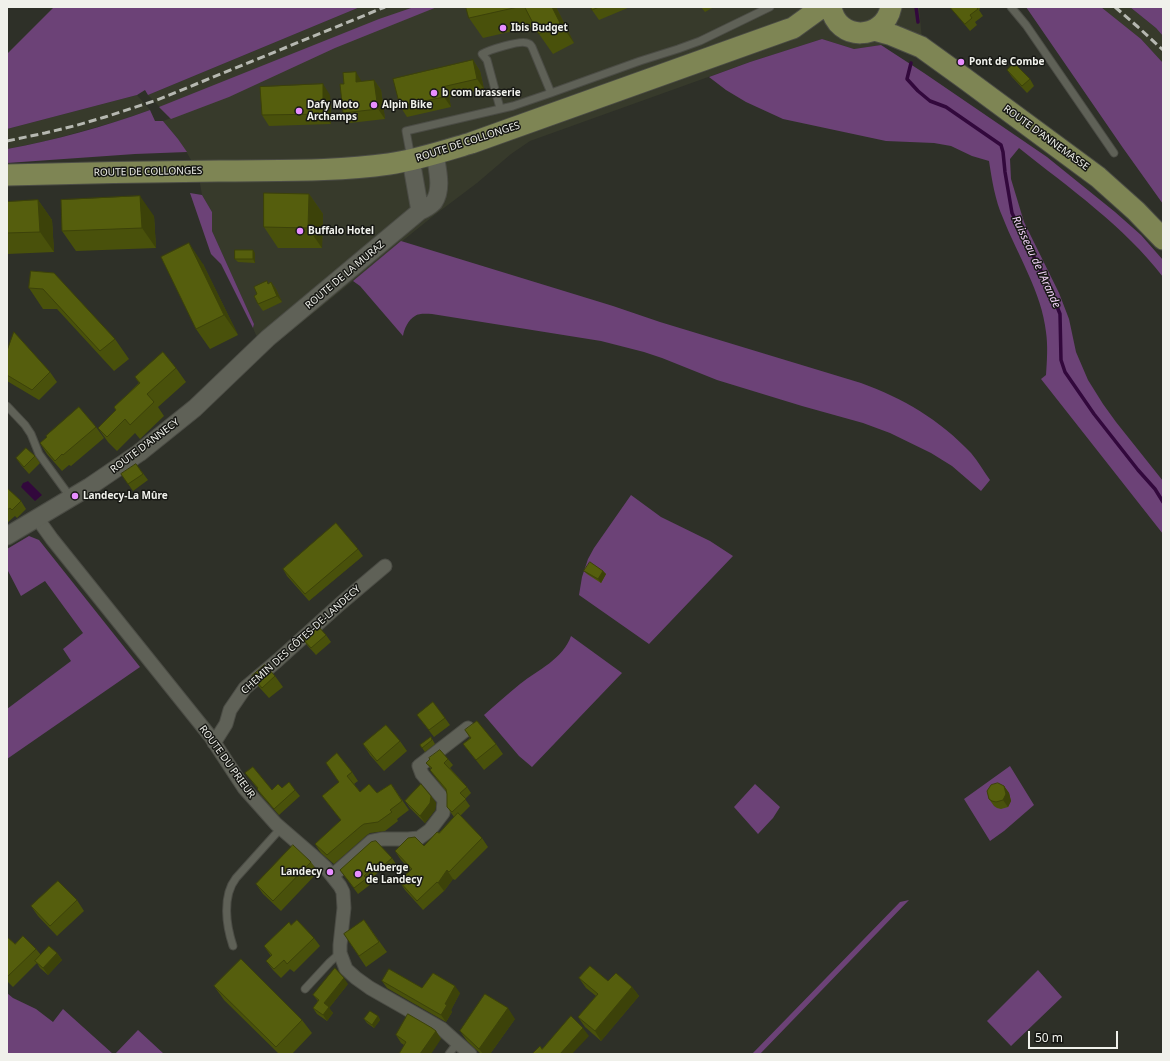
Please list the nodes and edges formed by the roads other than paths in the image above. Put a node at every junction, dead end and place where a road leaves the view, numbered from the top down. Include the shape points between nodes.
1 (770, 7) edge
2 (822, 7) edge
3 (832, 7) edge
4 (891, 7) edge
5 (1011, 7) edge
6 (841, 26) junction
7 (793, 28) junction
8 (874, 30) junction
9 (921, 47) junction
10 (551, 93) junction
11 (500, 108) junction
12 (1114, 153) dead end
13 (435, 154) junction
14 (411, 160) junction
15 (7, 175) edge
16 (420, 212) junction
17 (1163, 239) edge
18 (268, 338) joint
19 (7, 406) edge
20 (71, 498) junction
21 (37, 518) junction
22 (7, 536) edge
23 (385, 566) dead end
24 (468, 728) edge
25 (214, 743) junction
26 (281, 828) junction
27 (332, 876) junction
28 (233, 946) dead end
29 (340, 953) junction
30 (305, 989) dead end
31 (458, 1042) junction
32 (449, 1054) edge
33 (470, 1054) edge

1 - 10 lane via 700,41
2 - 7 main road, ROUTE DE COLLONGES
3 - 6 main road via 834,17
4 - 8 main road via 888,17
4 - 9 main road, ROUTE D'ANNEMASSE
5 - 12 lane
6 - 7 main road, ROUTE DE COLLONGES
6 - 8 main road via 860,33
7 - 13 main road, ROUTE DE COLLONGES
8 - 9 main road, ROUTE D'ANNEMASSE
9 - 17 main road, ROUTE D'ANNEMASSE via 1098,177 1136,210
10 - 11 lane
10 - 11 lane via 530,44 524,42 488,50 482,54 487,60
11 - 14 lane via 406,131
13 - 14 main road, ROUTE DE COLLONGES
13 - 16 street, ROUTE DE LA MURAZ via 439,183 437,196 432,204
14 - 15 main road, ROUTE DE COLLONGES via 319,170
14 - 16 street
16 - 18 street, ROUTE DE LA MURAZ
18 - 20 street, ROUTE D'ANNECY via 168,431
19 - 20 lane via 32,434 39,454
20 - 21 street, ROUTE D'ANNECY
21 - 22 street, ROUTE D'ANNECY
21 - 25 street, ROUTE DU PRIEUR
23 - 25 street, CHEMIN DES CÔTES-DE-LANDECY via 245,688 230,710 226,724
24 - 27 street via 419,766 422,774 444,800 442,814 430,830 419,838 382,838 372,841
25 - 26 street, ROUTE DU PRIEUR via 244,788
26 - 27 street, ROUTE DU PRIEUR
26 - 28 lane via 230,886 227,908 228,931
27 - 29 street, ROUTE DU PRIEUR via 344,896
29 - 30 lane
29 - 31 street, ROUTE DU PRIEUR via 346,969 356,978 442,1029
31 - 32 lane
31 - 33 street, ROUTE DU PRIEUR

